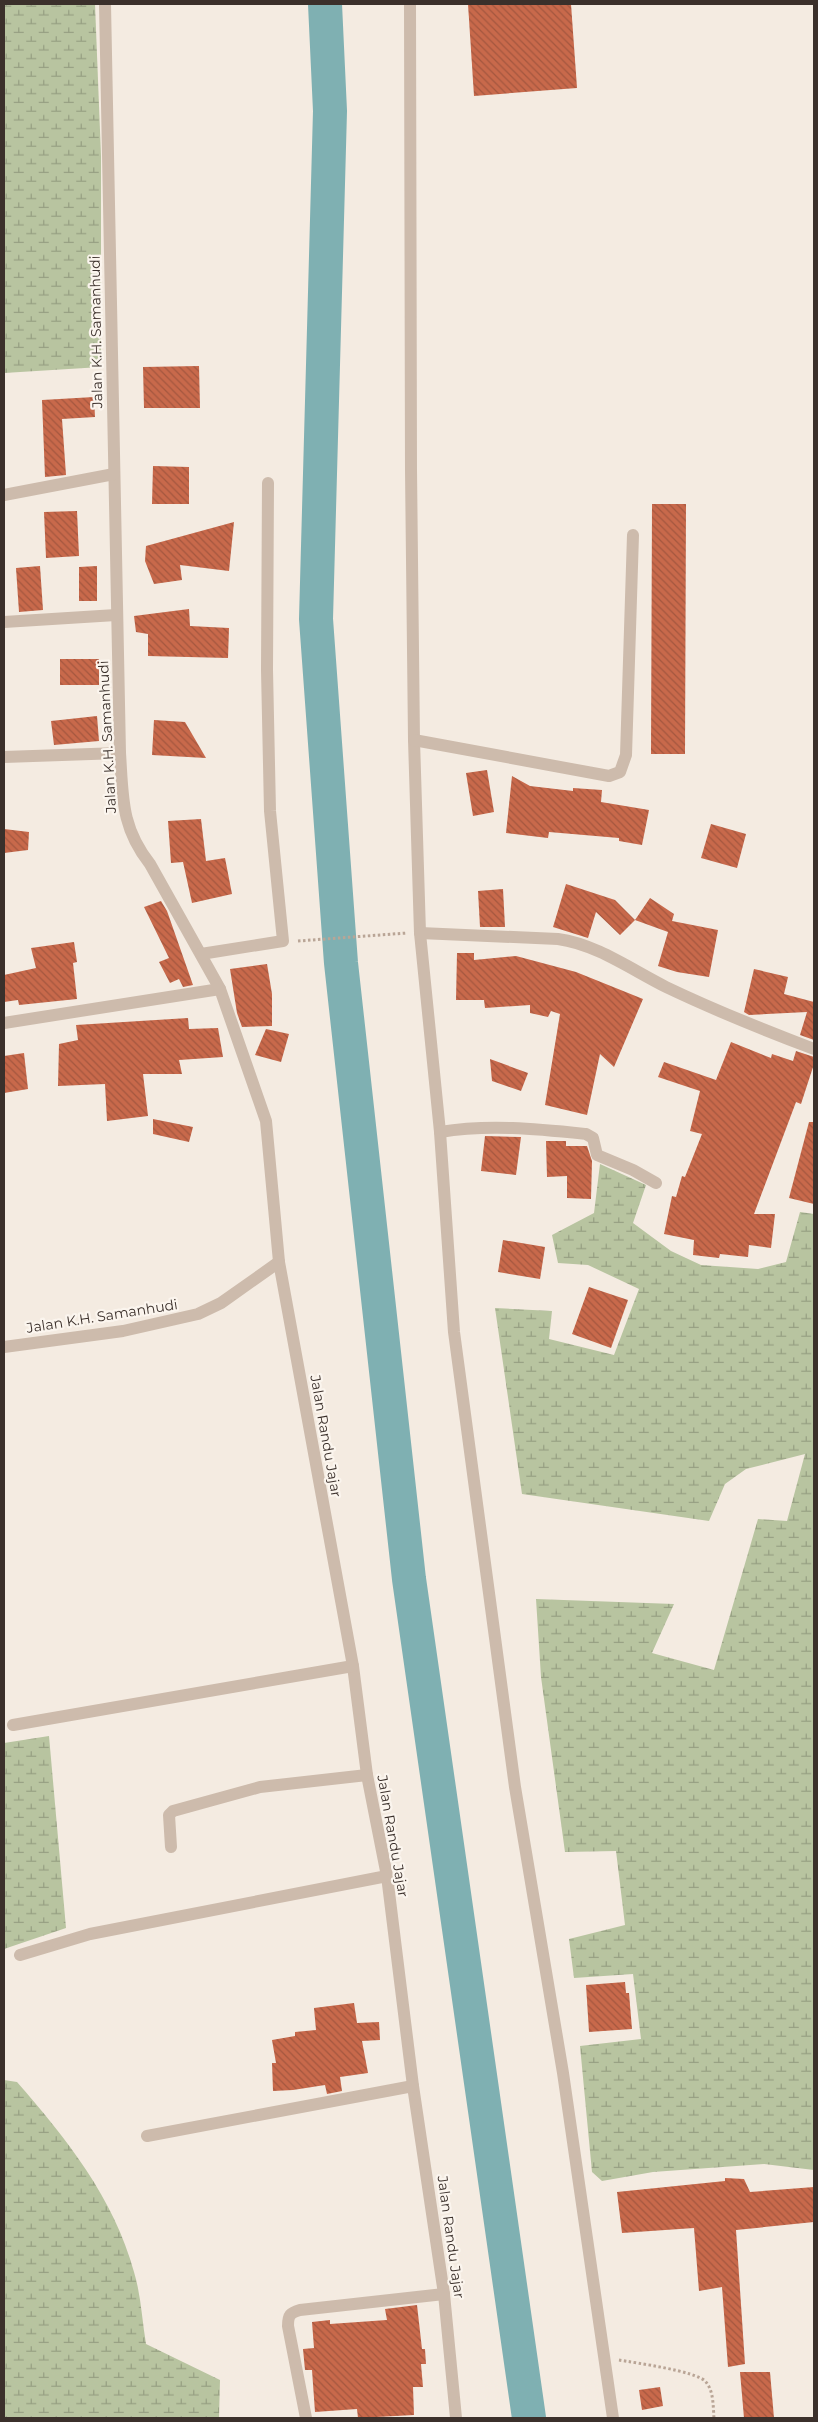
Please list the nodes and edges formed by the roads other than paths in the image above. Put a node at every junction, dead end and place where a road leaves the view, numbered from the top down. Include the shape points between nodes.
1 (105, 4) edge
2 (410, 4) edge
3 (114, 474) junction
4 (268, 483) dead end
5 (4, 495) edge
6 (633, 535) dead end
7 (116, 615) junction
8 (4, 622) edge
9 (414, 740) junction
10 (120, 752) junction
11 (4, 757) edge
12 (420, 933) junction
13 (201, 954) junction
14 (220, 989) junction
15 (4, 1023) edge
16 (814, 1049) edge
17 (440, 1132) junction
18 (656, 1183) dead end
19 (279, 1262) junction
20 (4, 1347) edge
21 (352, 1666) junction
22 (13, 1725) dead end
23 (367, 1774) junction
24 (171, 1847) dead end
25 (387, 1876) junction
26 (20, 1955) dead end
27 (414, 2086) junction
28 (147, 2136) dead end
29 (444, 2294) junction
30 (306, 2418) edge
31 (456, 2418) edge
32 (613, 2418) edge

1 - 3 street, Jalan K.H. Samanhudi
2 - 9 street
3 - 5 street
3 - 7 street, Jalan K.H. Samanhudi
4 - 13 street via 266,670 270,811 283,941
6 - 9 street via 626,755 620,772 609,776
7 - 8 street
7 - 10 street, Jalan K.H. Samanhudi
9 - 12 street
10 - 11 street
10 - 13 street, Jalan K.H. Samanhudi via 129,832
12 - 16 street via 578,942 668,988
12 - 17 street
13 - 14 street, Jalan K.H. Samanhudi
14 - 15 street
14 - 19 street, Jalan K.H. Samanhudi via 266,1121
17 - 18 street via 467,1128 534,1127 591,1135 597,1155
17 - 32 street via 454,1332 514,1777 563,2074
19 - 20 street, Jalan K.H. Samanhudi via 221,1303 198,1314 123,1331
19 - 21 street, Jalan Randu Jajar
21 - 22 street
21 - 23 street, Jalan Randu Jajar
23 - 24 street via 260,1787 170,1812
23 - 25 street, Jalan Randu Jajar
25 - 26 street via 90,1934
25 - 27 street, Jalan Randu Jajar
27 - 28 street
27 - 29 street, Jalan Randu Jajar
29 - 30 street via 291,2313 288,2326
29 - 31 street, Jalan Randu Jajar

